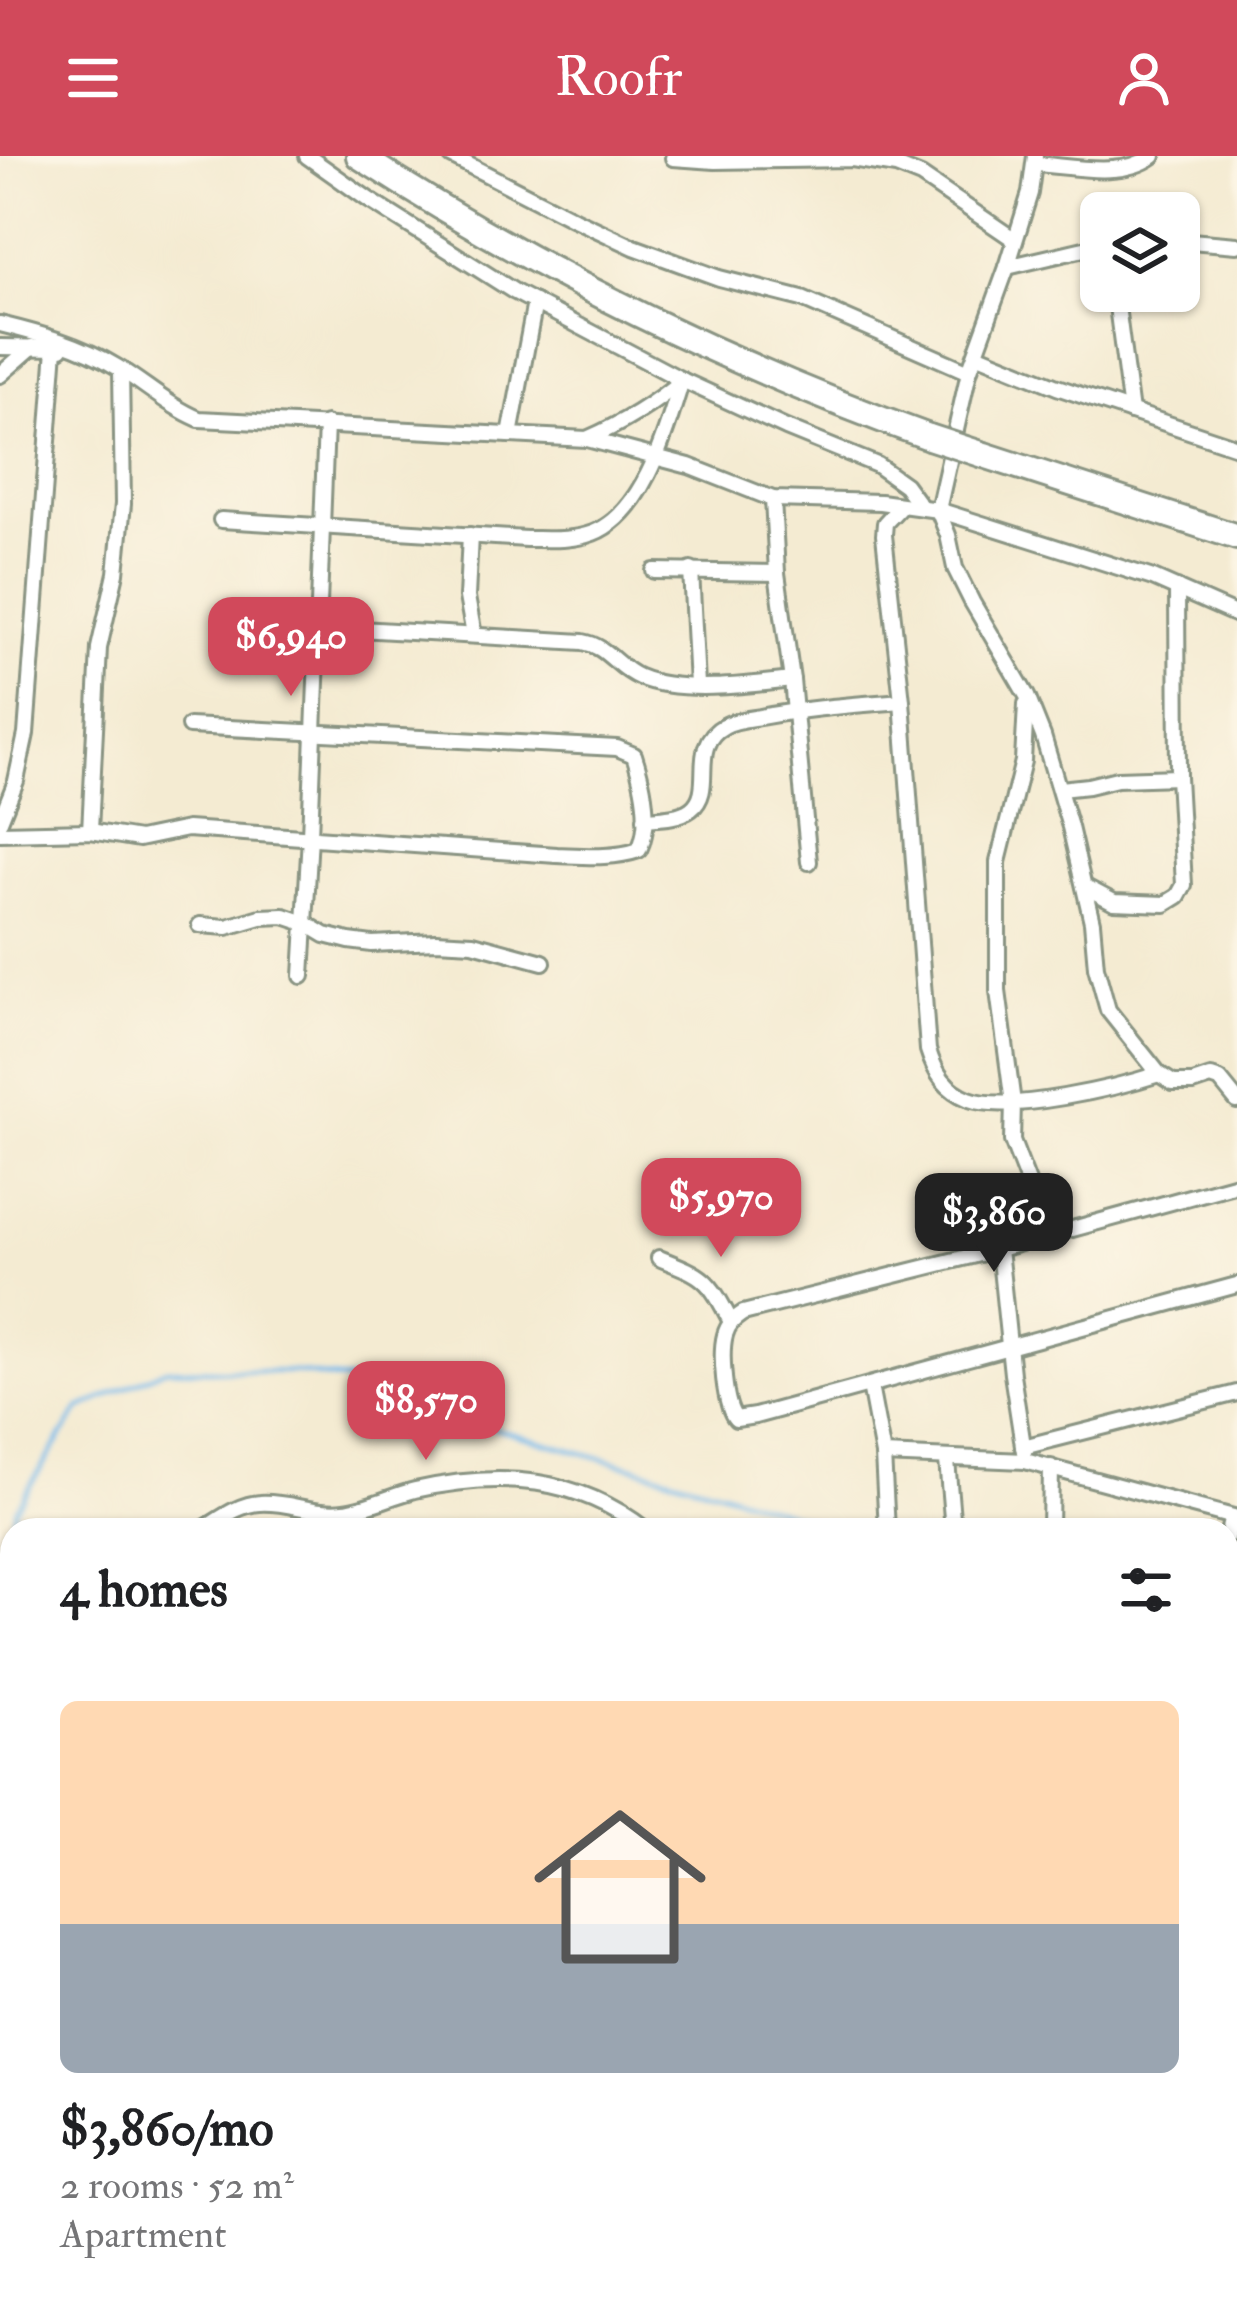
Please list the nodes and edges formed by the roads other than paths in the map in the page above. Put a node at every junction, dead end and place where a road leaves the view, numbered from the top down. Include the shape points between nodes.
1 (307, 156) edge
2 (359, 156) edge
3 (452, 156) edge
4 (1153, 156) edge
5 (673, 158) edge
6 (1035, 160) edge
7 (912, 164) edge
8 (1015, 240) junction
9 (1200, 241) edge
10 (1234, 242) edge
11 (1080, 250) edge
12 (1007, 267) junction
13 (535, 302) junction
14 (1118, 312) edge
15 (0, 324) edge
16 (0, 347) edge
17 (32, 347) junction
18 (80, 347) junction
19 (55, 348) junction
20 (976, 354) junction
21 (122, 370) junction
22 (969, 372) junction
23 (0, 375) edge
24 (682, 380) junction
25 (1130, 412) junction
26 (326, 424) junction
27 (510, 435) junction
28 (587, 439) junction
29 (1237, 447) edge
30 (658, 458) junction
31 (772, 499) junction
32 (901, 506) junction
33 (921, 507) junction
34 (938, 510) junction
35 (221, 520) dead end
36 (322, 525) junction
37 (470, 535) junction
38 (1237, 537) edge
39 (691, 570) junction
40 (654, 571) dead end
41 (778, 573) junction
42 (1177, 588) junction
43 (1237, 615) edge
44 (239, 622) dead end
45 (318, 626) junction
46 (474, 635) junction
47 (792, 680) junction
48 (698, 685) junction
49 (1027, 696) junction
50 (902, 701) junction
51 (795, 711) junction
52 (190, 726) dead end
53 (314, 733) junction
54 (1178, 777) junction
55 (6, 788) edge
56 (1060, 789) junction
57 (645, 819) junction
58 (0, 821) edge
59 (90, 831) junction
60 (0, 833) edge
61 (310, 836) junction
62 (809, 862) dead end
63 (1084, 886) junction
64 (305, 922) junction
65 (200, 925) dead end
66 (542, 962) dead end
67 (302, 976) dead end
68 (1159, 1074) junction
69 (1237, 1101) edge
70 (1013, 1103) junction
71 (1237, 1184) edge
72 (1048, 1234) junction
73 (999, 1249) junction
74 (658, 1258) dead end
75 (1237, 1285) edge
76 (730, 1322) junction
77 (1010, 1346) junction
78 (870, 1386) junction
79 (1237, 1393) edge
80 (1024, 1454) junction
81 (883, 1455) junction
82 (947, 1460) junction
83 (1051, 1467) junction
84 (223, 1518) edge
85 (629, 1518) edge
86 (886, 1518) edge
87 (952, 1518) edge
88 (1050, 1518) edge
89 (1234, 1518) edge

1 - 13 street
2 - 38 highway, bridge via 487,234 781,380
3 - 22 street via 634,247 802,299
4 - 6 street via 1121,168
5 - 7 street
6 - 8 street
7 - 8 street
8 - 12 street
9 - 10 street
11 - 12 street
12 - 20 street
13 - 24 street
13 - 27 street
14 - 25 street
15 - 18 street
16 - 17 street
17 - 19 street
17 - 23 street
18 - 19 street
18 - 21 street
19 - 55 street via 26,734
20 - 22 street
20 - 25 street
21 - 26 street via 199,418
21 - 59 street via 123,504 99,648
22 - 34 street
24 - 28 street
24 - 30 street
24 - 33 street via 877,465
25 - 29 street
26 - 27 street
26 - 36 street
27 - 28 street
28 - 30 street
30 - 31 street
30 - 37 street via 596,532
31 - 32 street
31 - 41 street
32 - 33 street
32 - 50 street via 884,535
33 - 34 street
34 - 42 street
34 - 49 street via 964,585
35 - 36 street
36 - 37 street
36 - 45 street
37 - 46 street
39 - 40 street
39 - 41 street
39 - 48 street
41 - 47 street
42 - 43 street
42 - 54 street
44 - 45 street
45 - 46 street
45 - 53 street
46 - 48 street via 594,644 636,676
47 - 48 street
47 - 51 street
49 - 56 street
49 - 70 street via 1023,761 998,862 998,992
50 - 51 street
50 - 70 street via 928,1050 950,1088 990,1104
51 - 57 street via 727,723 703,754 692,809
51 - 62 street
52 - 53 street
53 - 57 street via 628,751
53 - 61 street
54 - 56 street
54 - 63 street via 1178,896 1166,904 1114,902
55 - 58 street
56 - 63 street
57 - 61 street via 639,850 626,855
59 - 60 street
59 - 61 street
61 - 64 street
63 - 68 street via 1108,1010
64 - 65 street via 284,916
64 - 66 street via 349,941 473,943
64 - 67 street
68 - 69 street via 1173,1083 1220,1080
68 - 70 street
70 - 72 street via 1012,1141
71 - 72 street
72 - 73 street
73 - 76 street via 765,1306
73 - 77 street
74 - 76 street via 707,1280
75 - 77 street
76 - 78 street via 723,1359 736,1419
77 - 78 street
77 - 80 street
78 - 81 street
79 - 80 street
80 - 82 street
80 - 83 street
81 - 82 street
81 - 86 street
82 - 87 street
83 - 88 street
83 - 89 street
84 - 85 street via 262,1502 349,1511 442,1485 526,1481 578,1490

